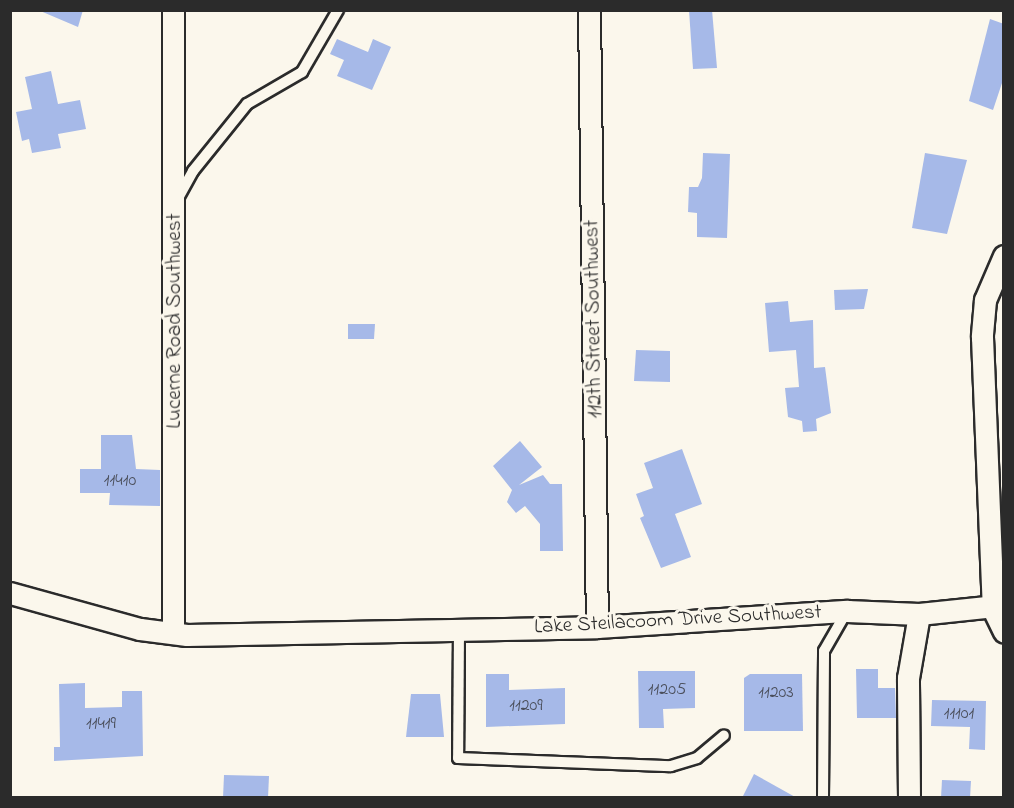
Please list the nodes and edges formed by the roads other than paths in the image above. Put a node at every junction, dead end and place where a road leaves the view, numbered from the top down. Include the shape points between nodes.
1 (173, 10) edge
2 (338, 10) edge
3 (589, 10) edge
4 (174, 206) junction
5 (1004, 256) edge
6 (10, 593) edge
7 (998, 607) edge
8 (847, 611) junction
9 (919, 614) junction
10 (597, 627) junction
11 (459, 630) junction
12 (173, 632) junction
13 (1004, 632) edge
14 (724, 735) dead end
15 (823, 798) edge
16 (909, 798) edge

1 - 4 street, Lucerne Road Southwest
2 - 4 lane via 302,72 247,104 228,124
3 - 10 street, 112th Street Southwest
4 - 12 street, Lucerne Road Southwest
5 - 7 street via 985,300 982,337
6 - 12 street, Lake Steilacoom Drive Southwest via 140,629
7 - 9 street, Lake Steilacoom Drive Southwest
7 - 13 street
8 - 9 street, Lake Steilacoom Drive Southwest
8 - 10 street, Lake Steilacoom Drive Southwest
8 - 15 lane via 824,651
9 - 16 street via 908,678
10 - 11 street, Lake Steilacoom Drive Southwest
11 - 12 street, Lake Steilacoom Drive Southwest
11 - 14 lane via 458,758 670,766 697,758

